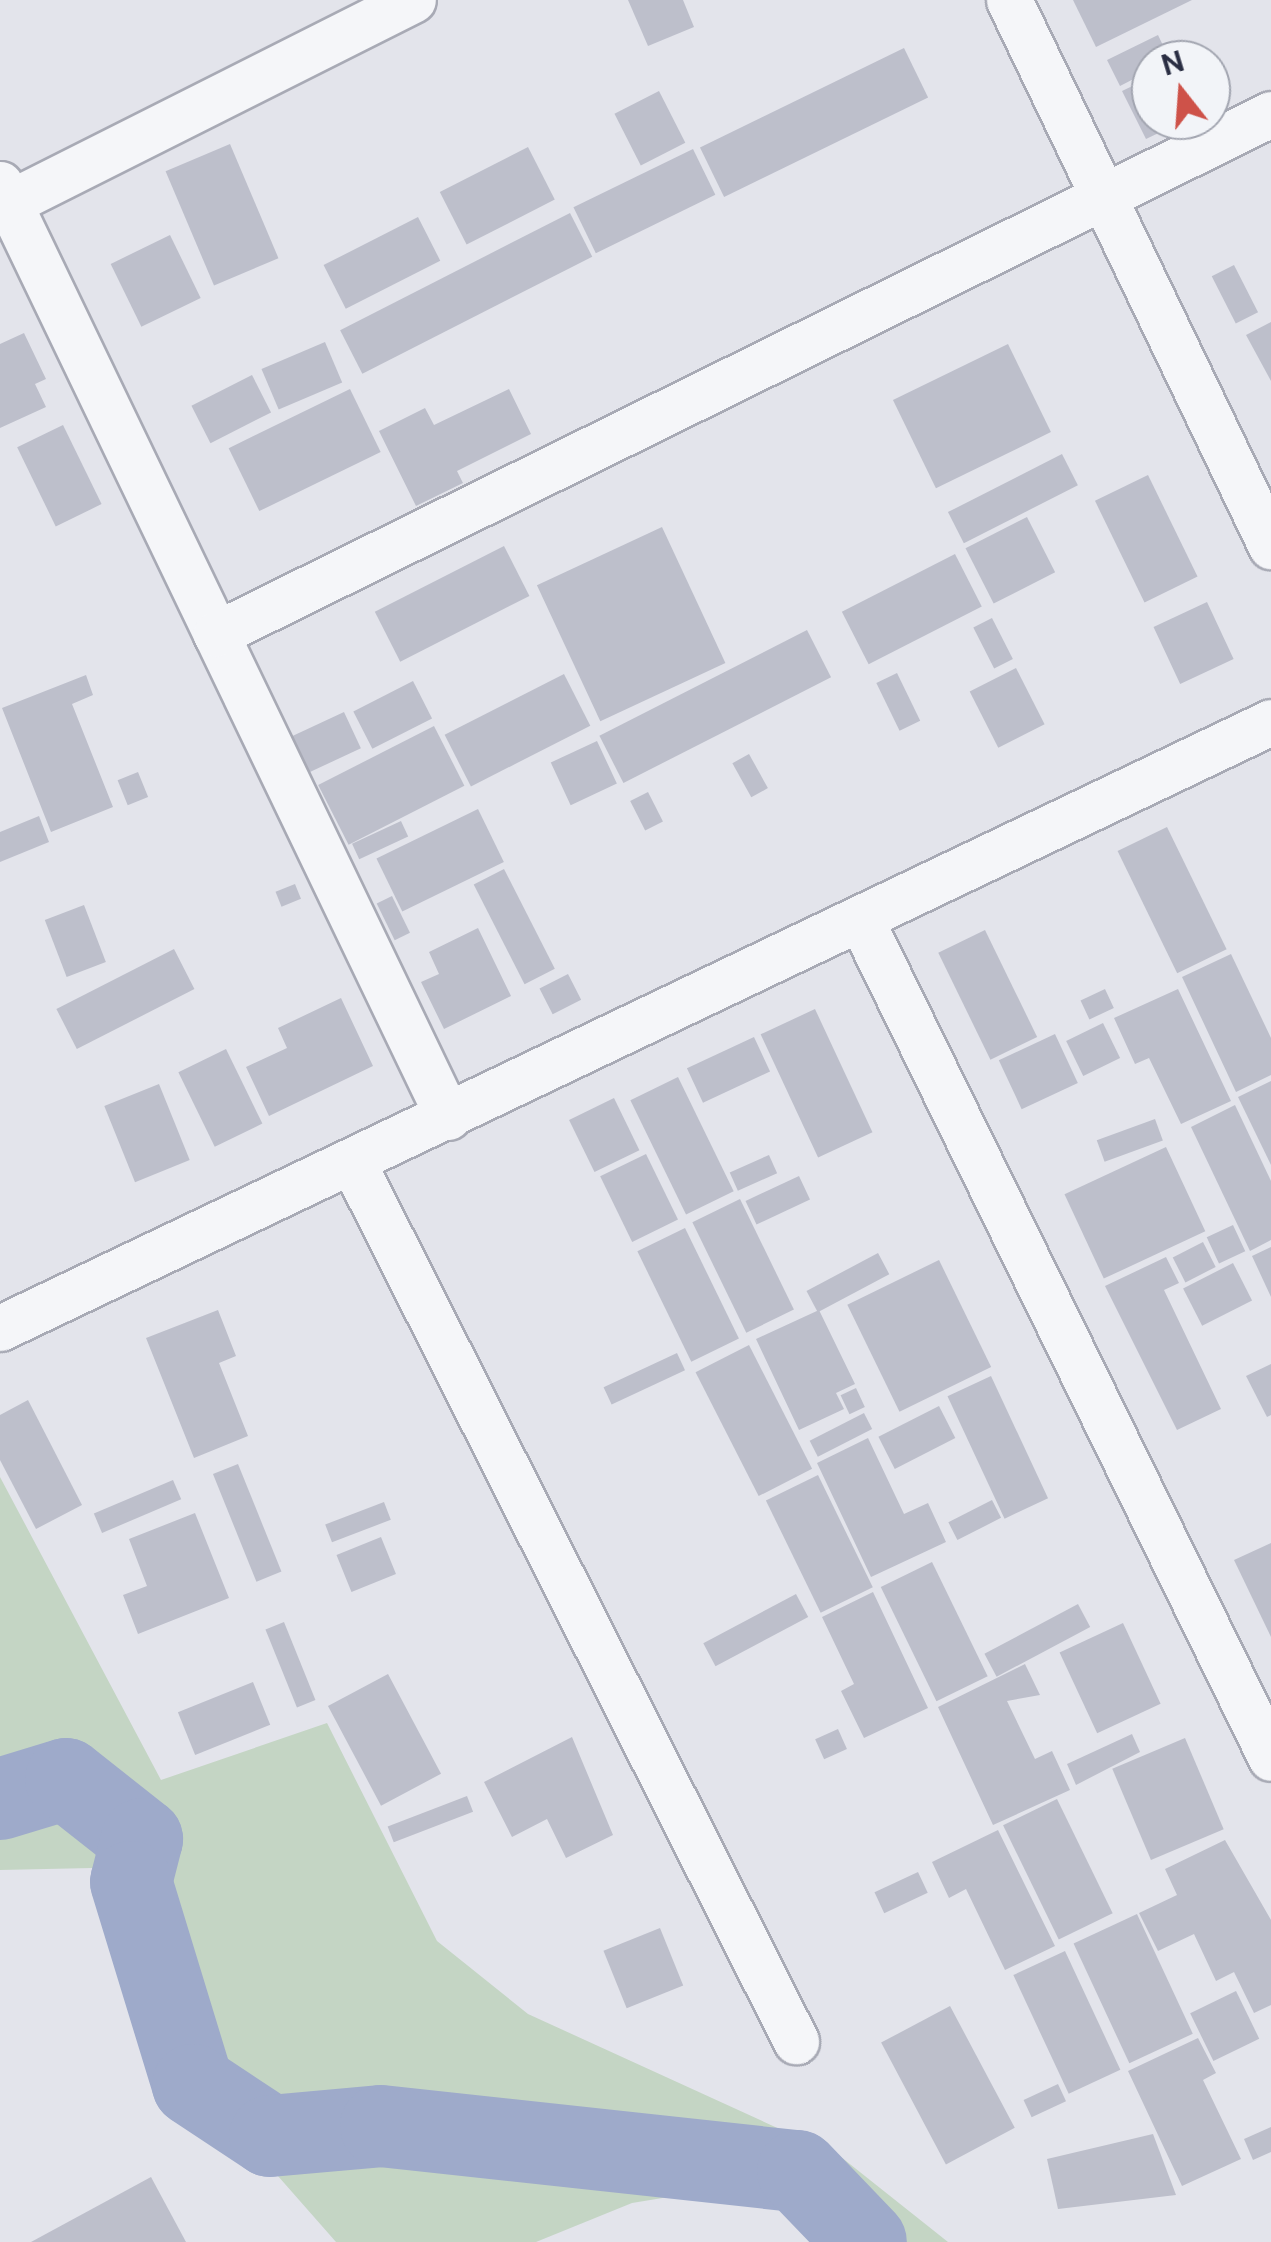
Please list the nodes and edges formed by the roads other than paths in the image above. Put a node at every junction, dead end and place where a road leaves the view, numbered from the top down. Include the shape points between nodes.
1 (413, 0) edge
2 (1009, 0) edge
3 (1271, 114) edge
4 (5, 194) edge
5 (1103, 196) junction
6 (1271, 546) edge
7 (216, 634) junction
8 (1271, 722) edge
9 (860, 918) junction
10 (448, 1117) junction
11 (352, 1160) junction
12 (0, 1328) edge
13 (1271, 1758) edge
14 (796, 2041) dead end

1 - 4 street
2 - 5 street
3 - 5 street
4 - 7 street
5 - 6 street
5 - 7 street
7 - 10 street
8 - 9 street
9 - 10 street
9 - 13 street
10 - 11 street
11 - 12 street
11 - 14 street

